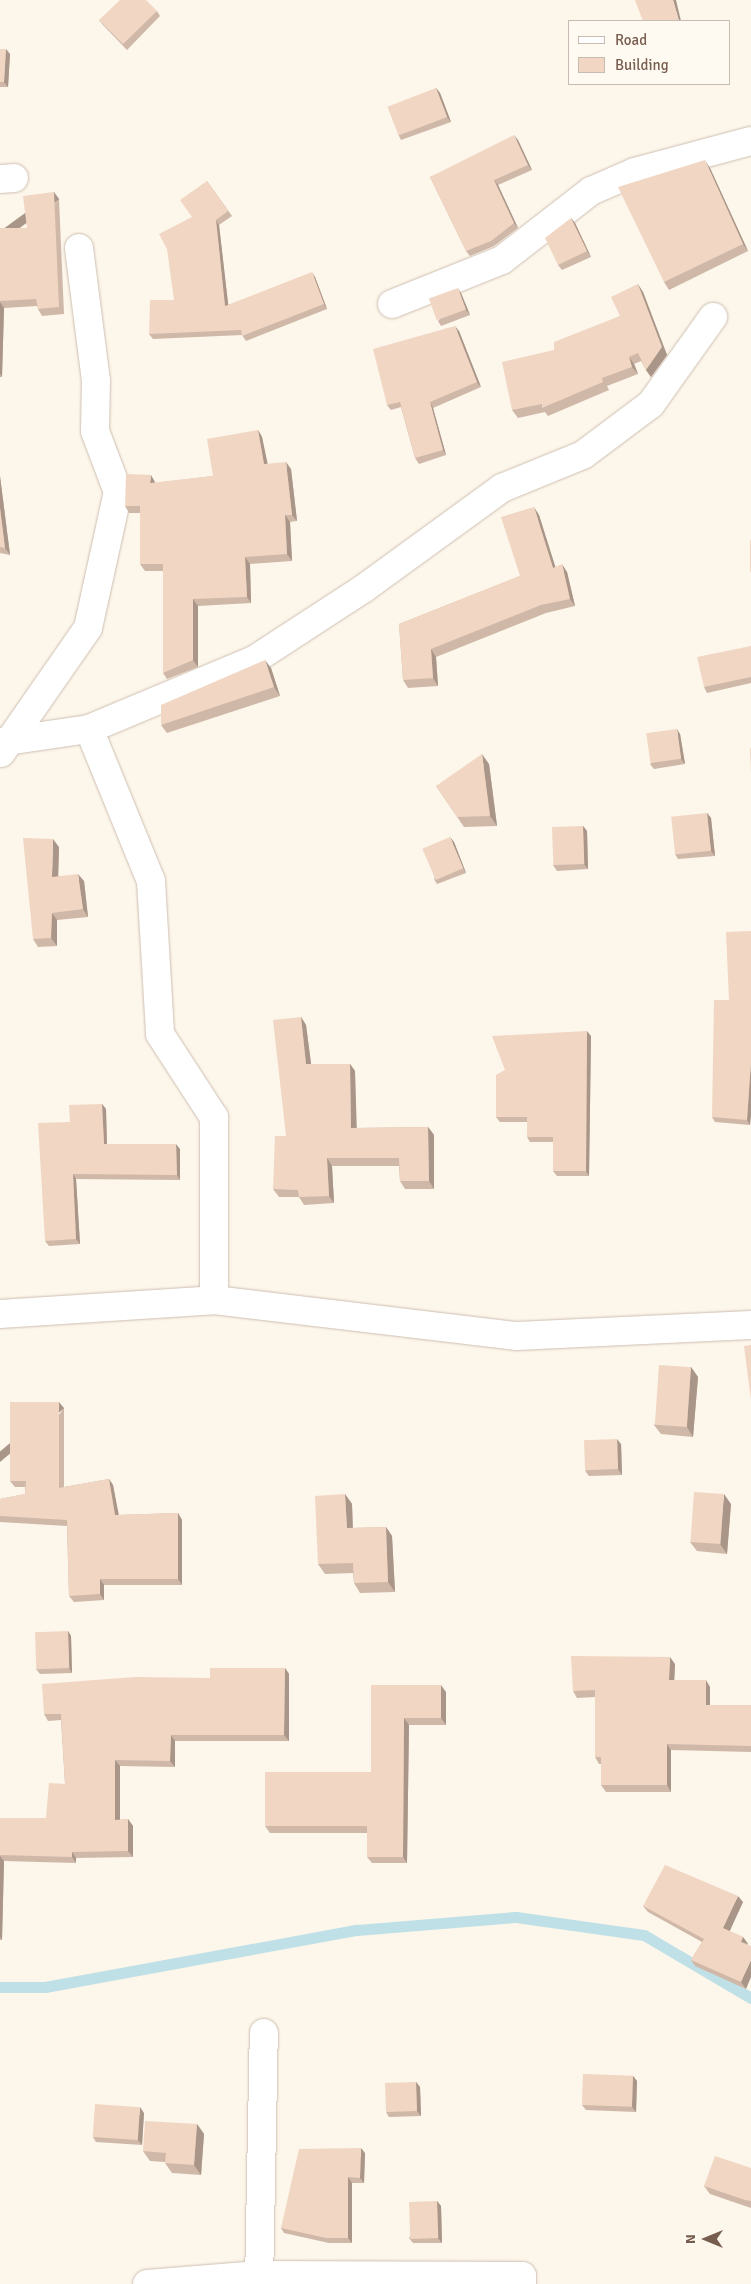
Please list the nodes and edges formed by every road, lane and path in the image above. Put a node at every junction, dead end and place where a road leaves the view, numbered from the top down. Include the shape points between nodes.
1 (751, 141) edge
2 (79, 248) dead end
3 (392, 304) dead end
4 (713, 317) dead end
5 (89, 729) junction
6 (2, 747) edge
7 (214, 1300) junction
8 (0, 1314) edge
9 (751, 1325) edge
10 (264, 2033) dead end
11 (259, 2280) edge
12 (147, 2284) edge
13 (522, 2284) edge

1 - 3 street via 635,172 590,190 502,260
2 - 6 street via 96,380 95,432 118,492 88,628
4 - 5 street via 651,404 583,455 502,488 364,589 254,660
5 - 6 street
5 - 7 street via 152,881 160,1034 214,1117
7 - 8 street
7 - 9 street via 517,1336
10 - 11 street
11 - 12 street
11 - 13 street via 522,2276

